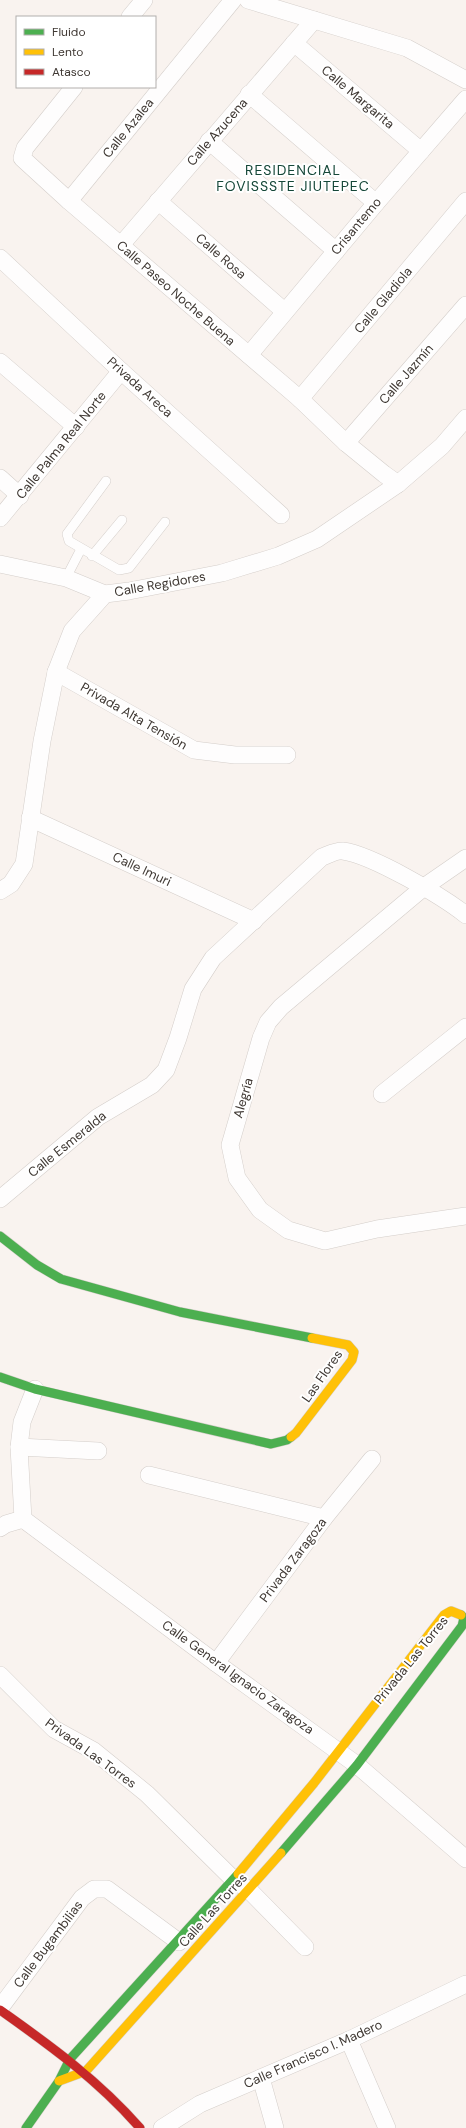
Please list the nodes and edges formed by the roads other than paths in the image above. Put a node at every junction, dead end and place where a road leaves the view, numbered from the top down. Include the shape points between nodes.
1 (144, 0) edge
2 (233, 0) edge
3 (248, 0) edge
4 (131, 16) edge
5 (314, 20) junction
6 (294, 43) junction
7 (466, 80) edge
8 (73, 88) edge
9 (249, 94) junction
10 (466, 100) edge
11 (209, 141) junction
12 (421, 151) junction
13 (69, 201) junction
14 (158, 201) junction
15 (466, 202) edge
16 (376, 203) junction
17 (121, 245) junction
18 (336, 251) junction
19 (0, 258) edge
20 (466, 305) edge
21 (284, 311) junction
22 (249, 355) junction
23 (0, 362) edge
24 (121, 371) junction
25 (300, 399) junction
26 (466, 418) edge
27 (76, 427) junction
28 (346, 443) junction
29 (0, 478) edge
30 (106, 481) dead end
31 (398, 484) junction
32 (20, 496) junction
33 (281, 515) dead end
34 (0, 518) edge
35 (122, 520) dead end
36 (166, 522) dead end
37 (81, 549) junction
38 (92, 556) junction
39 (0, 564) edge
40 (66, 578) junction
41 (105, 594) junction
42 (56, 672) junction
43 (287, 755) dead end
44 (30, 818) junction
45 (466, 858) edge
46 (424, 887) junction
47 (0, 891) edge
48 (466, 914) edge
49 (254, 921) junction
50 (466, 1027) edge
51 (382, 1094) dead end
52 (0, 1200) edge
53 (466, 1216) edge
54 (0, 1236) edge
55 (0, 1377) edge
56 (35, 1389) junction
57 (20, 1447) junction
58 (98, 1451) dead end
59 (372, 1459) dead end
60 (149, 1475) dead end
61 (324, 1518) junction
62 (23, 1519) junction
63 (0, 1528) edge
64 (216, 1663) junction
65 (0, 1675) edge
66 (340, 1751) junction
67 (357, 1764) junction
68 (466, 1859) edge
69 (234, 1880) junction
70 (249, 1890) junction
71 (179, 1942) junction
72 (305, 1947) dead end
73 (466, 1984) edge
74 (0, 2009) edge
75 (349, 2040) junction
76 (70, 2059) junction
77 (86, 2071) junction
78 (261, 2078) junction
79 (59, 2082) junction
80 (26, 2128) edge
81 (140, 2128) edge
82 (162, 2128) edge
83 (275, 2128) edge
84 (387, 2128) edge

1 - 4 street
2 - 13 street, Calle Azalea
3 - 5 street
5 - 6 street, Calle Azucena
5 - 7 street via 407,48
6 - 9 street, Calle Azucena
6 - 12 street, Calle Margarita
8 - 13 street, Calle Paseo Noche Buena via 25,148 22,158
9 - 11 street, Calle Azucena
9 - 16 street
10 - 12 street, Crisantemo
11 - 14 street, Calle Azucena
11 - 18 street
12 - 16 street, Crisantemo
13 - 17 street, Calle Paseo Noche Buena
14 - 17 street, Calle Azucena
14 - 21 street, Calle Rosa
15 - 25 street, Calle Gladiola
16 - 18 street, Crisantemo
17 - 22 street, Calle Paseo Noche Buena
18 - 21 street, Crisantemo
19 - 24 street, Privada Areca
20 - 28 street, Calle Jazmín
21 - 22 street, Crisantemo
22 - 25 street, Calle Paseo Noche Buena
23 - 27 street
24 - 27 street, Calle Palma Real Norte
24 - 33 street, Privada Areca
25 - 28 street, Calle Paseo Noche Buena
26 - 31 street, Calle Regidores via 442,446
27 - 32 street, Calle Palma Real Norte
28 - 31 street, Calle Paseo Noche Buena
29 - 32 street
30 - 37 lane via 67,534 69,541
31 - 41 street, Calle Regidores via 317,539 278,556 222,573
32 - 34 street, Calle Palma Real Norte
35 - 38 lane
36 - 38 lane via 129,568 119,570
37 - 38 lane
37 - 40 lane
39 - 40 street
40 - 41 street
41 - 42 street, Calle Regidores via 72,632
42 - 43 street, Privada Alta Tensión via 194,750 235,755
42 - 44 street, Calle Regidores
44 - 47 street, Calle Regidores via 24,864 11,884
44 - 49 street, Calle Imuri
45 - 46 street, Alegría
46 - 48 street, Calle Esmeralda
46 - 49 street, Calle Esmeralda via 370,860 342,850 322,857
46 - 53 street, Alegría via 281,1007 268,1022 230,1145 237,1178 260,1210 288,1230 325,1241 377,1229
49 - 52 street, Calle Esmeralda via 212,958 193,989 166,1070 152,1085 98,1117
50 - 51 street
54 - 56 street, Las Flores via 37,1265 60,1279 180,1312 348,1345 354,1352 352,1360 296,1433 287,1440 271,1444
55 - 56 street, Las Flores
56 - 57 street via 22,1422
57 - 58 street
57 - 62 street
59 - 61 street, Privada Zaragoza
60 - 61 street
61 - 64 street, Privada Zaragoza
62 - 63 street
62 - 64 street, Calle General Ignacio Zaragoza
64 - 66 street, Calle General Ignacio Zaragoza
65 - 69 street, Privada Las Torres via 54,1729 94,1751 147,1794
66 - 67 street, Calle General Ignacio Zaragoza
66 - 67 street, Privada Las Torres via 444,1615 451,1611 459,1613 464,1618 462,1626
66 - 69 street, Calle Las Torres
67 - 68 street, Calle General Ignacio Zaragoza
67 - 70 street, Calle Las Torres
69 - 70 street, Privada Las Torres
69 - 71 street, Calle Las Torres
70 - 72 street, Privada Las Torres
70 - 77 street, Calle Las Torres
71 - 74 street, Calle Bugambilias via 107,1888 94,1889 82,1898
71 - 76 street, Calle Las Torres
73 - 75 street, Calle Francisco I. Madero
74 - 76 street
75 - 78 street, Calle Francisco I. Madero
75 - 84 street
76 - 77 street
76 - 79 street, Calle Las Torres
77 - 79 street
77 - 81 street
78 - 82 street, Calle Francisco I. Madero via 200,2104
78 - 83 street
79 - 80 street, Calle Las Torres

